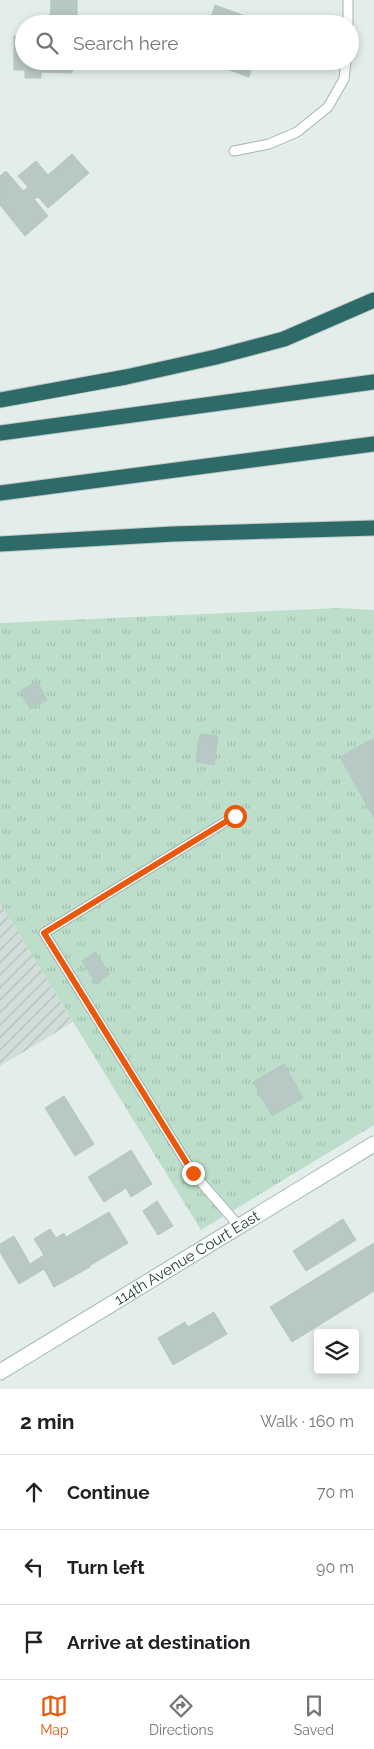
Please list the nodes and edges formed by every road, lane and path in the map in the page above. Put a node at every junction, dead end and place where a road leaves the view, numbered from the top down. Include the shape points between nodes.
1 (348, 0) edge
2 (348, 15) edge
3 (345, 70) edge
4 (234, 151) dead end
5 (374, 300) edge
6 (374, 382) edge
7 (0, 400) edge
8 (0, 433) edge
9 (374, 444) edge
10 (0, 493) edge
11 (374, 528) edge
12 (0, 544) edge
13 (235, 816) dead end
14 (374, 1144) edge
15 (239, 1226) junction
16 (0, 1372) edge

1 - 2 lane
3 - 4 lane via 344,79 328,107 297,132 269,144
5 - 7 highway via 275,341 216,357
6 - 8 highway
9 - 10 highway
11 - 12 highway via 173,534
13 - 15 lane via 44,933 193,1173
14 - 15 street, 114th Avenue Court East
15 - 16 street, 114th Avenue Court East

